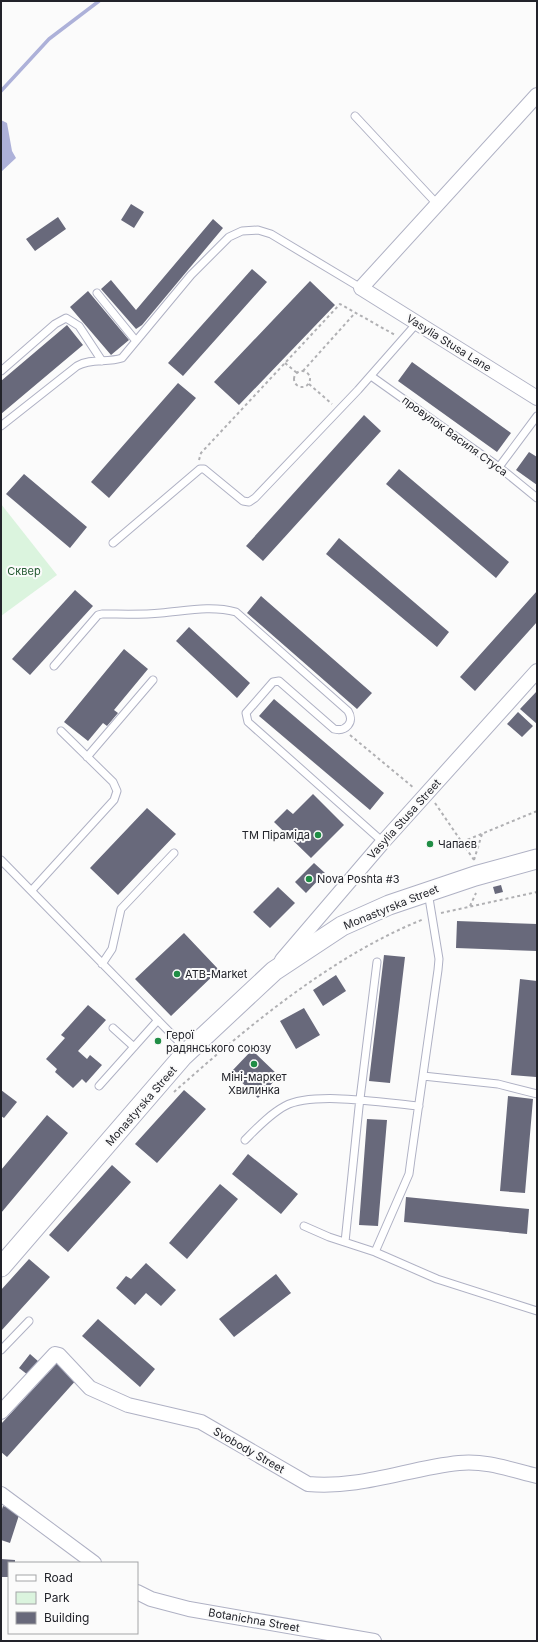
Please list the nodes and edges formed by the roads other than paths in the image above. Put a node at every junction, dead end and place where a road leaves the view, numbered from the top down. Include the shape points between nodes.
1 (537, 95) edge
2 (355, 116) dead end
3 (438, 205) junction
4 (361, 288) junction
5 (97, 293) dead end
6 (417, 324) junction
7 (136, 341) junction
8 (102, 362) junction
9 (1, 371) edge
10 (371, 376) junction
11 (537, 398) edge
12 (537, 416) edge
13 (1, 426) edge
14 (499, 467) junction
15 (537, 498) edge
16 (113, 543) dead end
17 (54, 666) dead end
18 (537, 671) edge
19 (153, 680) dead end
20 (61, 731) dead end
21 (87, 757) junction
22 (383, 842) junction
23 (174, 854) dead end
24 (1, 860) edge
25 (533, 861) edge
26 (32, 890) junction
27 (428, 891) junction
28 (377, 962) dead end
29 (102, 964) junction
30 (274, 970) junction
31 (158, 1020) junction
32 (113, 1028) dead end
33 (134, 1047) junction
34 (188, 1051) junction
35 (423, 1076) junction
36 (100, 1086) dead end
37 (537, 1094) edge
38 (360, 1101) junction
39 (419, 1106) junction
40 (245, 1140) dead end
41 (304, 1226) dead end
42 (345, 1242) junction
43 (375, 1252) junction
44 (1, 1267) edge
45 (537, 1311) edge
46 (30, 1320) dead end
47 (1, 1350) edge
48 (1, 1412) edge
49 (537, 1476) edge
50 (1, 1494) edge
51 (93, 1562) edge
52 (138, 1592) edge
53 (374, 1641) edge

1 - 3 street
2 - 3 lane
3 - 4 street
4 - 6 street, Vasylia Stusa Lane
4 - 7 lane via 271,234 258,230 242,231 229,237 191,275
5 - 7 lane
6 - 10 lane
6 - 11 street, Vasylia Stusa Lane
7 - 8 lane via 122,358
8 - 9 lane via 79,326 66,318 55,324
8 - 13 lane via 84,362 77,366
10 - 14 lane, провулок Василя Стуса
10 - 16 lane via 262,492 249,502 243,501 204,469 200,470
12 - 14 lane
14 - 15 lane, провулок Василя Стуса
17 - 22 lane via 98,615 161,613 189,609 236,612 348,711 350,716 350,723 344,730 331,728 279,681 273,682 246,716 248,722
18 - 22 street, Vasylia Stusa Street
19 - 21 lane
20 - 21 lane
21 - 26 lane via 113,782 117,791 116,796
22 - 30 street, Vasylia Stusa Street
23 - 29 lane via 121,909 112,949
24 - 26 lane
25 - 27 main road, Monastyrska Street
26 - 29 lane
27 - 30 main road, Monastyrska Street via 342,926
27 - 35 lane via 439,959
28 - 38 lane
29 - 31 lane
30 - 34 main road, Monastyrska Street
31 - 33 lane
31 - 34 lane
32 - 33 lane
33 - 36 lane
34 - 44 main road, Monastyrska Street
35 - 37 lane via 498,1084
35 - 39 lane
38 - 39 lane
38 - 40 lane via 312,1098 298,1101 276,1112
38 - 42 lane
39 - 43 lane via 409,1174
41 - 42 lane
42 - 43 lane
43 - 45 lane via 437,1279
46 - 47 lane
48 - 49 street, Svobody Street via 55,1354 59,1355 90,1388 128,1405 201,1422 308,1484 327,1486 354,1483 460,1463 482,1463
50 - 51 street
52 - 53 street, Botanichna Street via 189,1609

